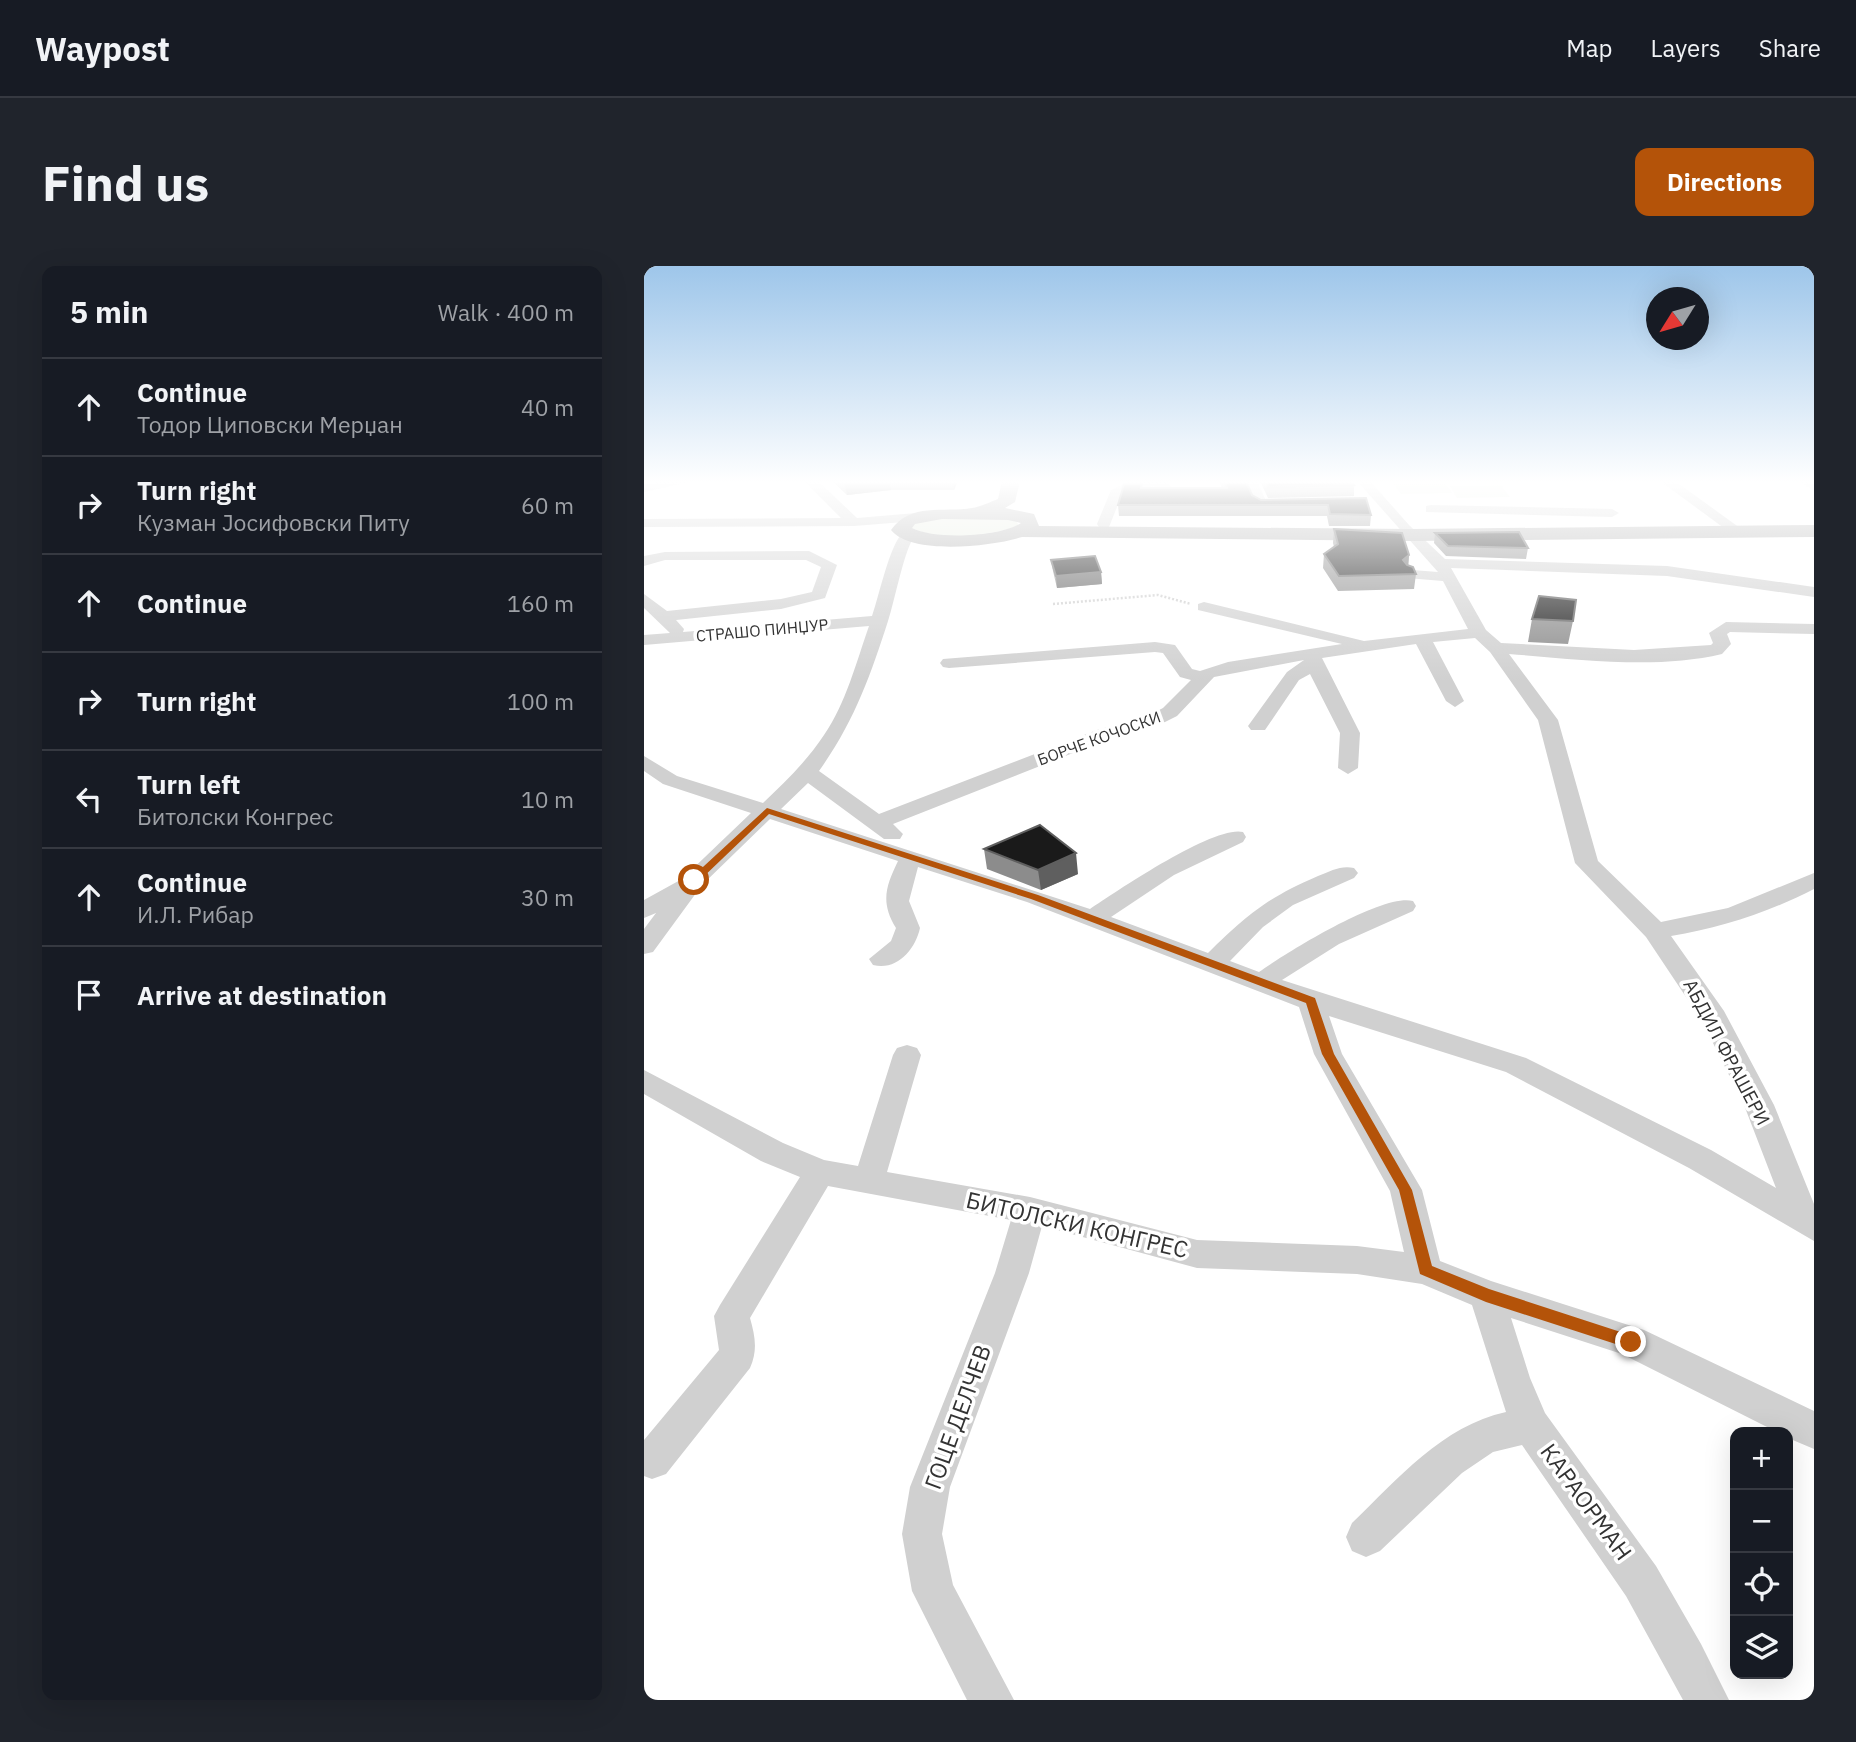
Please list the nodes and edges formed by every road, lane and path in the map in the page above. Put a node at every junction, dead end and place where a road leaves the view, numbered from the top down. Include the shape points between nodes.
1 (900, 548) edge
2 (919, 548) edge
3 (1423, 548) edge
4 (644, 561) edge
5 (897, 567) junction
6 (1444, 570) junction
7 (1412, 575) edge
8 (1814, 592) edge
9 (644, 599) edge
10 (1053, 604) dead end
11 (1204, 607) joint
12 (663, 617) junction
13 (880, 620) junction
14 (1814, 629) edge
15 (685, 637) junction
16 (1422, 638) junction
17 (644, 640) edge
18 (1487, 641) junction
19 (1370, 645) junction
20 (1313, 659) junction
21 (949, 663) dead end
22 (1203, 678) junction
23 (1455, 701) dead end
24 (1258, 726) dead end
25 (644, 762) edge
26 (1348, 768) dead end
27 (807, 772) junction
28 (767, 811) junction
29 (879, 822) junction
30 (1235, 837) dead end
31 (908, 857) junction
32 (1346, 873) dead end
33 (694, 880) junction
34 (1814, 880) edge
35 (1404, 906) dead end
36 (644, 910) edge
37 (1093, 918) junction
38 (1655, 931) junction
39 (644, 946) edge
40 (881, 959) dead end
41 (1213, 963) junction
42 (1262, 982) junction
43 (1311, 1001) junction
44 (907, 1055) dead end
45 (644, 1081) edge
46 (820, 1172) junction
47 (869, 1181) junction
48 (1030, 1210) junction
49 (1809, 1223) edge
50 (1425, 1270) junction
51 (1486, 1295) junction
52 (1531, 1424) junction
53 (1814, 1431) edge
54 (652, 1460) dead end
55 (1366, 1537) dead end
56 (991, 1700) edge
57 (1706, 1700) edge

1 - 5 street
2 - 5 street
3 - 6 street, АБДИЛ ФРАШЕРИ
4 - 12 street via 665,556 809,555 829,565 819,594 794,603
5 - 13 street
6 - 7 street
6 - 8 street via 1667,571
6 - 18 street, АБДИЛ ФРАШЕРИ
9 - 12 street
10 - 11 path via 1158,596
11 - 19 street
12 - 15 street
13 - 15 street, СТРАШО ПИНЏУР
13 - 27 street via 852,701 834,736
14 - 18 street, БОРЧЕ КОЧОСКИ via 1726,627 1718,633 1722,644 1716,650 1676,654 1588,654
15 - 17 street, СТРАШО ПИНЏУР
16 - 18 street, БОРЧЕ КОЧОСКИ
16 - 19 street, БОРЧЕ КОЧОСКИ
16 - 23 street
18 - 38 street, АБДИЛ ФРАШЕРИ via 1548,720 1587,863
19 - 20 street, БОРЧЕ КОЧОСКИ
20 - 22 street, БОРЧЕ КОЧОСКИ via 1228,667
20 - 24 street via 1293,676
20 - 26 street via 1350,733
21 - 22 street via 1156,647 1169,649 1186,673
22 - 29 street, БОРЧЕ КОЧОСКИ via 1158,718 1104,734
25 - 28 street via 670,780
27 - 28 street
27 - 29 street
28 - 31 street
28 - 33 street
29 - 31 street via 901,843
30 - 37 street via 1166,870
31 - 37 street
31 - 40 street via 895,905 908,928 904,943
32 - 41 street via 1284,900
33 - 36 street
33 - 39 street
34 - 38 street via 1769,904 1721,920
35 - 42 street via 1336,933
37 - 41 street
38 - 49 street, АБДИЛ ФРАШЕРИ via 1714,1018 1759,1105
41 - 42 street
42 - 43 street
43 - 49 street via 1516,1065 1700,1159
43 - 50 street via 1328,1054 1406,1190
44 - 47 street
45 - 46 street, БИТОЛСКИ КОНГРЕС via 772,1152
46 - 47 street, БИТОЛСКИ КОНГРЕС
46 - 54 street via 732,1316 737,1356
47 - 48 street, БИТОЛСКИ КОНГРЕС
48 - 50 street, БИТОЛСКИ КОНГРЕС via 1197,1254 1357,1260
48 - 56 street, ГОЦЕ ДЕЛЧЕВ via 1013,1273 930,1487 922,1535 933,1591
50 - 51 street, БИТОЛСКИ КОНГРЕС
51 - 52 street, КАРАОРМАН
51 - 53 street, БИТОЛСКИ КОНГРЕС via 1631,1342
52 - 55 street via 1485,1435 1448,1459
52 - 57 street, КАРАОРМАН via 1561,1474 1615,1540 1673,1630

